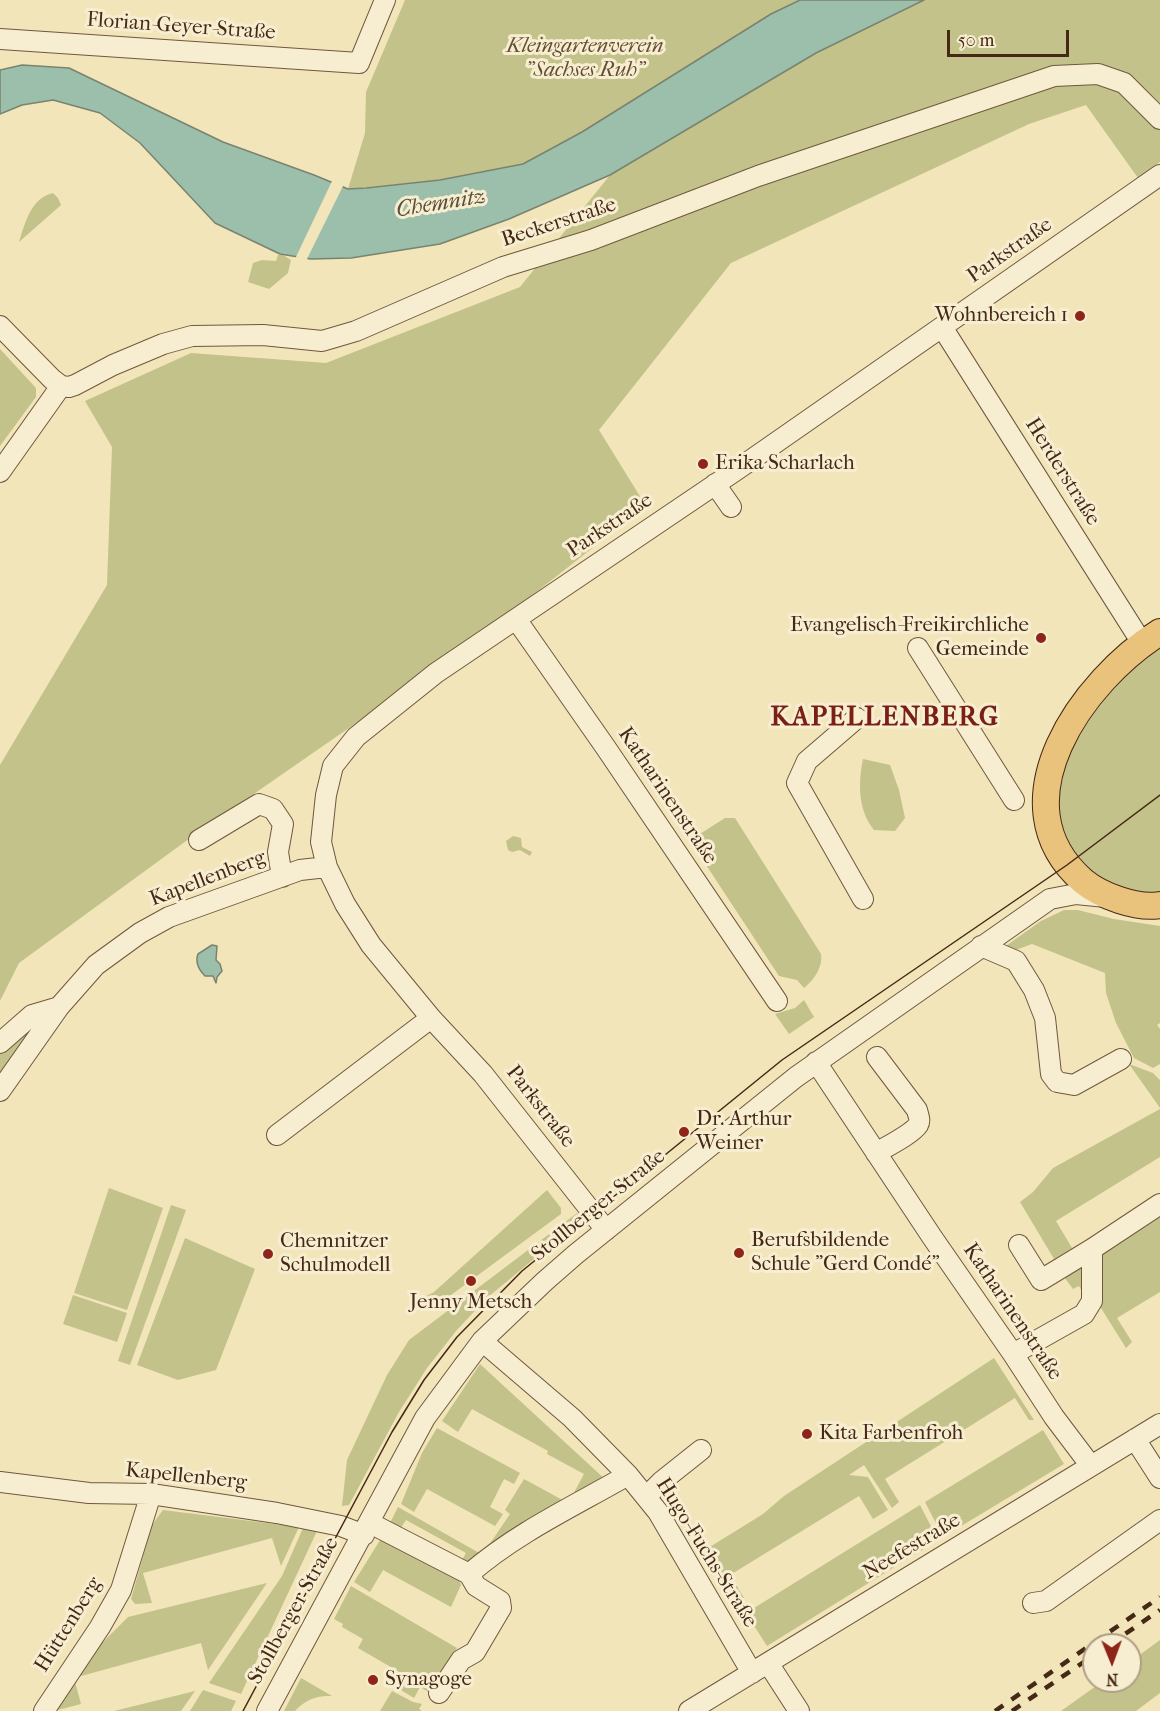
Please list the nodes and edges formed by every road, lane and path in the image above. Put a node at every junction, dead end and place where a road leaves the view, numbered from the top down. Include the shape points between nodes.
1 (385, 0) edge
2 (0, 39) edge
3 (1160, 119) edge
4 (1160, 175) edge
5 (0, 326) edge
6 (942, 327) junction
7 (61, 386) junction
8 (0, 472) edge
9 (715, 484) junction
10 (731, 507) dead end
11 (516, 619) junction
12 (1151, 638) edge
13 (918, 648) dead end
14 (857, 718) dead end
15 (1014, 800) dead end
16 (199, 840) dead end
17 (327, 867) junction
18 (282, 877) junction
19 (1110, 897) junction
20 (863, 899) dead end
21 (1160, 905) edge
22 (981, 946) junction
23 (777, 1001) dead end
24 (59, 1007) junction
25 (431, 1018) junction
26 (0, 1043) edge
27 (877, 1057) dead end
28 (1121, 1059) dead end
29 (816, 1062) junction
30 (0, 1091) edge
31 (277, 1136) dead end
32 (876, 1153) junction
33 (1160, 1204) edge
34 (606, 1230) junction
35 (1019, 1245) dead end
36 (1092, 1249) junction
37 (482, 1341) junction
38 (1013, 1354) junction
39 (1160, 1424) edge
40 (1135, 1439) junction
41 (701, 1450) dead end
42 (1091, 1467) junction
43 (628, 1475) junction
44 (1160, 1478) edge
45 (0, 1482) edge
46 (150, 1494) junction
47 (646, 1497) junction
48 (1160, 1520) edge
49 (367, 1529) junction
50 (469, 1574) junction
51 (1033, 1603) dead end
52 (760, 1668) junction
53 (439, 1693) dead end
54 (44, 1711) edge
55 (267, 1711) edge
56 (689, 1711) edge
57 (799, 1711) edge

1 - 2 street, Florian-Geyer-Straße via 359,63
3 - 7 street, Beckerstraße via 1124,83 1098,74 1054,76 758,176 591,240 503,267 356,331 322,341 263,335 192,336 163,344 75,385
4 - 6 street, Parkstraße
5 - 7 street
6 - 9 street, Parkstraße
6 - 12 street, Herderstraße
7 - 8 street
9 - 10 street
9 - 11 street, Parkstraße
11 - 17 street, Parkstraße via 436,673 356,737 333,766 321,842
11 - 23 street, Katharinenstraße
12 - 19 main road via 1088,695 1068,724 1049,775 1047,816 1055,848 1085,882
13 - 15 street
14 - 20 street via 807,761 797,783
16 - 18 street via 259,804 273,809 283,824 278,852
17 - 18 street, Kapellenberg
17 - 25 street, Parkstraße via 371,945
18 - 24 street, Kapellenberg via 169,917 140,933 96,964
19 - 21 main road via 1150,907
19 - 22 street, Stollberger Straße via 1076,894 1050,899
22 - 28 street via 1016,961 1034,990 1045,1018 1051,1074 1058,1082 1074,1085
22 - 29 street, Stollberger Straße
24 - 26 street via 32,1016
24 - 30 street, Kapellenberg
25 - 31 street
25 - 34 street, Parkstraße via 483,1074
27 - 32 street via 920,1119 912,1131
29 - 32 street, Katharinenstraße
29 - 34 street, Stollberger Straße
32 - 38 street, Katharinenstraße
33 - 36 street
34 - 37 street, Stollberger Straße
35 - 36 street via 1041,1280
36 - 38 street via 1092,1301 1084,1314
37 - 43 street, Hugo-Fuchs-Straße via 572,1418
37 - 49 street, Stollberger Straße via 425,1418
38 - 42 street, Katharinenstraße
39 - 40 street, Neefestraße
40 - 42 street, Neefestraße
40 - 44 street
41 - 47 street
42 - 52 street, Neefestraße
43 - 47 street, Hugo-Fuchs-Straße
43 - 50 street via 533,1527
45 - 46 street, Kapellenberg via 89,1493
46 - 49 street, Kapellenberg
46 - 54 street, Hüttenberg via 121,1590
47 - 52 street, Hugo-Fuchs-Straße
48 - 51 street via 1046,1601
49 - 50 street, Kapellenberg
49 - 55 street, Stollberger Straße
50 - 53 street, Kapellenberg via 476,1586 500,1601 501,1608 475,1652 461,1660
52 - 56 street, Neefestraße
52 - 57 street, Hugo-Fuchs-Straße

